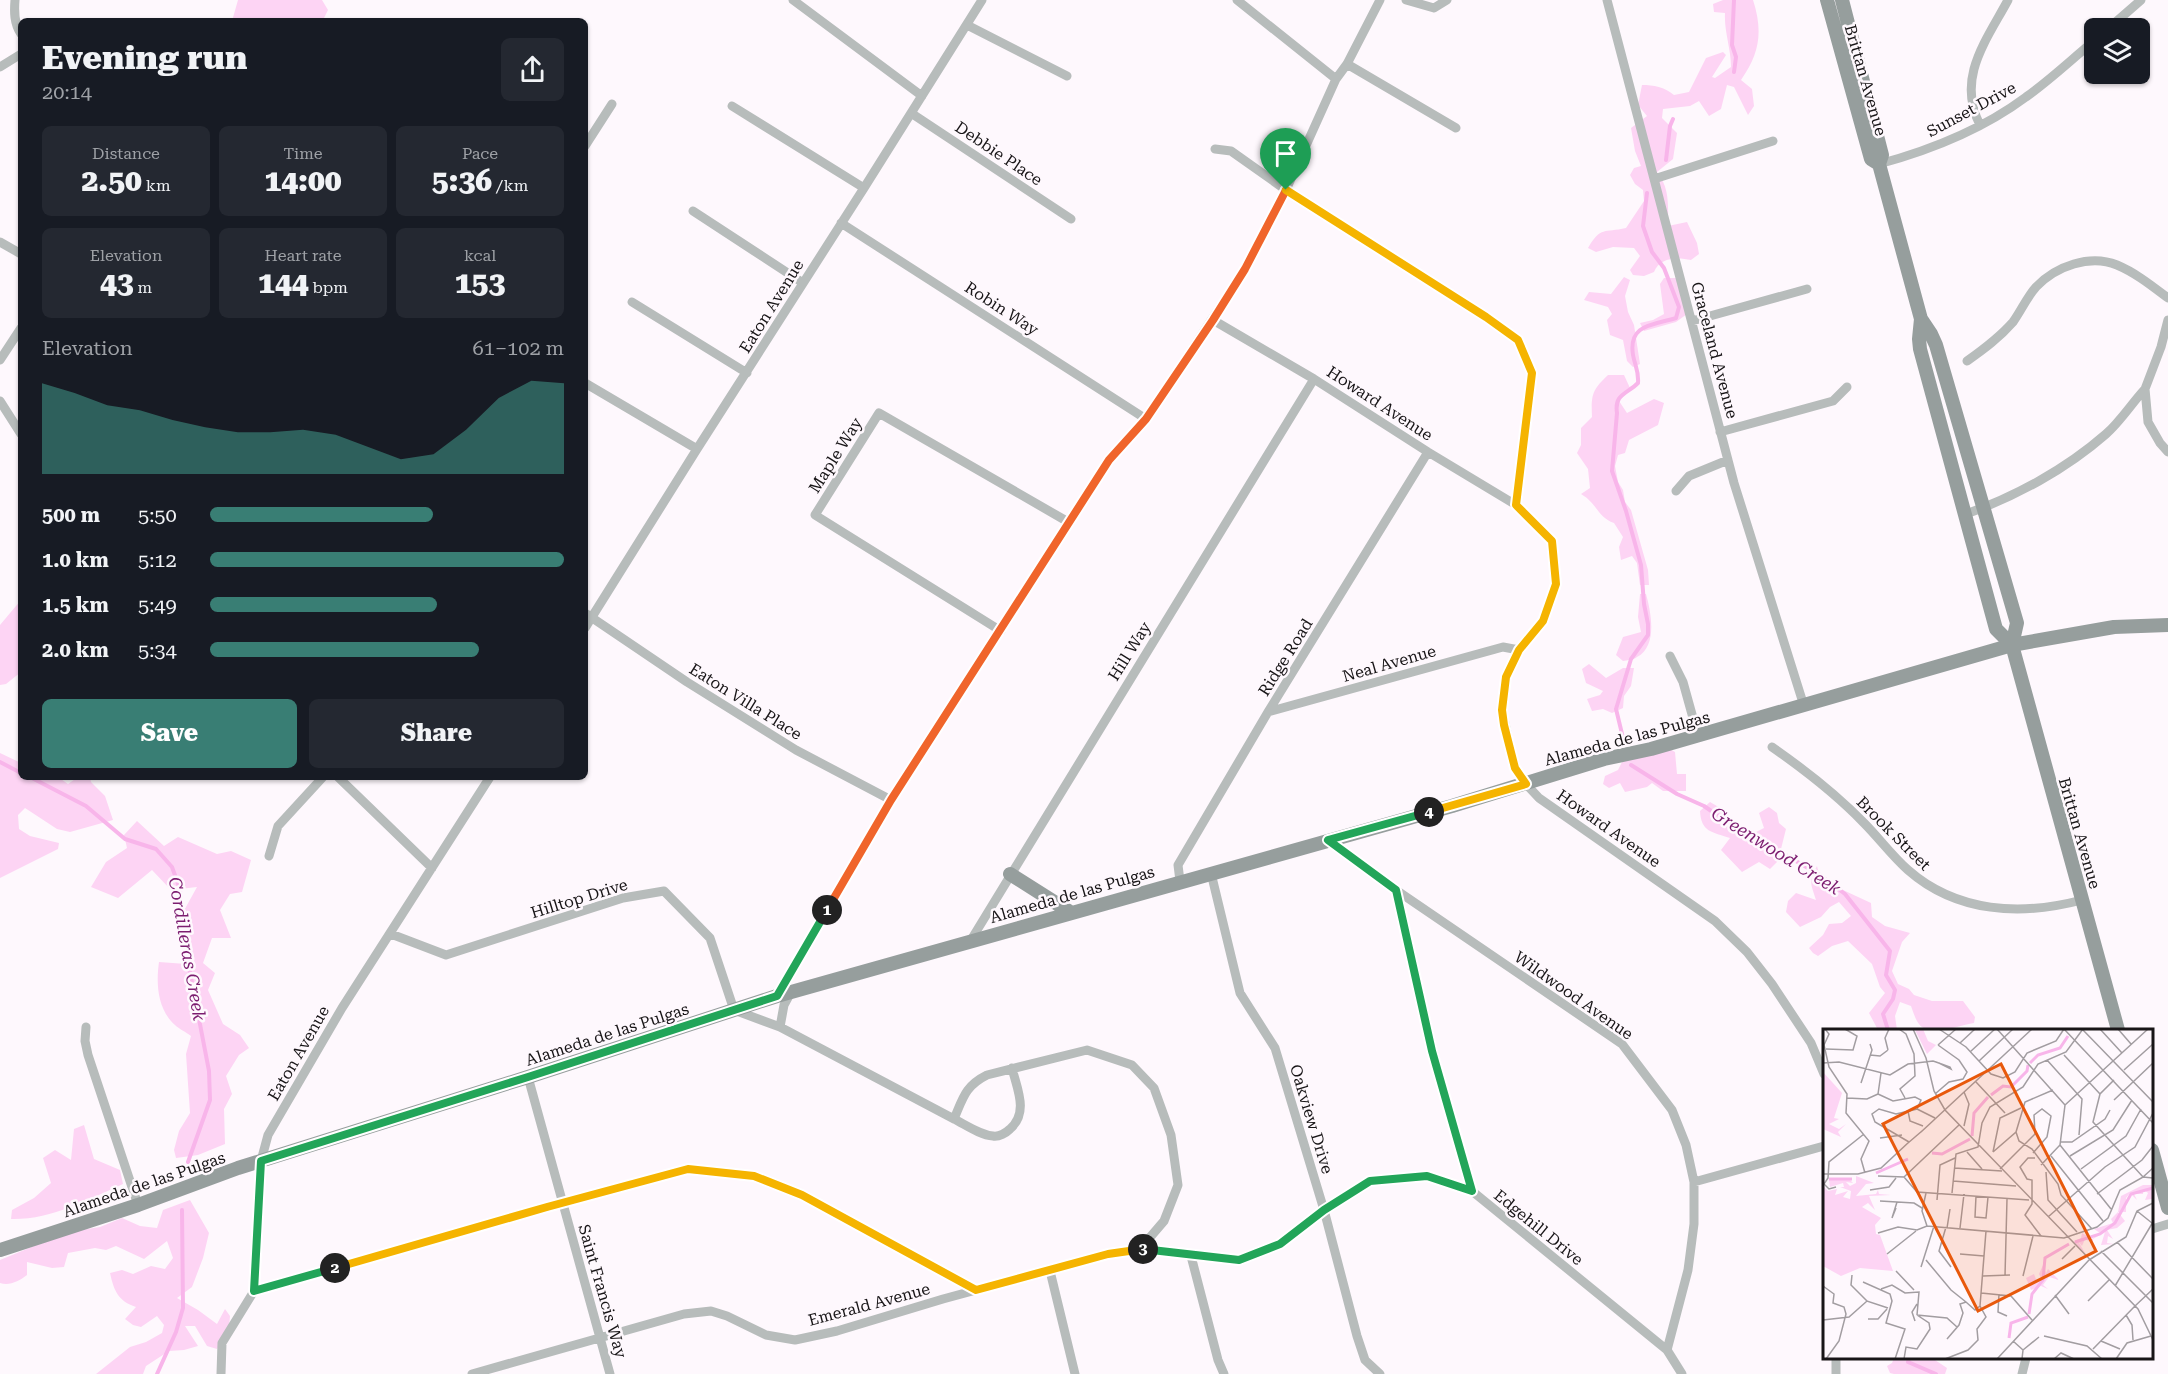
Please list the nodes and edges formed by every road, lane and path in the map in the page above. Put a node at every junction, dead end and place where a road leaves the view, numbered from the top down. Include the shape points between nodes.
1 (15, 0) edge
2 (793, 0) edge
3 (982, 0) edge
4 (1237, 0) edge
5 (1380, 0) edge
6 (1406, 0) edge
7 (1447, 0) edge
8 (1606, 0) edge
9 (1827, 0) edge
10 (1842, 0) edge
11 (2008, 0) edge
12 (2141, 0) edge
13 (2120, 18) edge
14 (967, 25) junction
15 (18, 29) edge
16 (2084, 49) edge
17 (18, 56) edge
18 (1347, 64) junction
19 (0, 66) edge
20 (1067, 76) dead end
21 (1336, 80) junction
22 (922, 96) junction
23 (612, 104) dead end
24 (732, 106) dead end
25 (911, 113) junction
26 (1980, 125) junction
27 (1456, 128) dead end
28 (588, 141) edge
29 (1773, 141) dead end
30 (1215, 149) dead end
31 (1879, 164) junction
32 (1654, 179) junction
33 (864, 188) junction
34 (1286, 190) junction
35 (693, 211) dead end
36 (1071, 219) dead end
37 (841, 223) junction
38 (0, 242) edge
39 (18, 252) edge
40 (803, 283) junction
41 (1807, 290) dead end
42 (2168, 298) edge
43 (632, 302) dead end
44 (1921, 319) junction
45 (1213, 320) junction
46 (2168, 320) edge
47 (1692, 321) junction
48 (18, 333) edge
49 (0, 360) edge
50 (1967, 361) dead end
51 (747, 373) junction
52 (1314, 379) junction
53 (588, 385) edge
54 (1846, 387) dead end
55 (2145, 388) junction
56 (0, 401) edge
57 (1146, 419) junction
58 (18, 429) edge
59 (1720, 432) junction
60 (697, 449) junction
61 (1428, 452) junction
62 (2168, 452) edge
63 (1728, 460) junction
64 (1676, 491) dead end
65 (1516, 505) junction
66 (1982, 508) junction
67 (1966, 514) junction
68 (1070, 523) junction
69 (589, 615) edge
70 (2168, 625) edge
71 (1001, 631) junction
72 (2012, 645) junction
73 (1519, 650) junction
74 (1670, 656) dead end
75 (1804, 706) junction
76 (1268, 712) junction
77 (1698, 735) junction
78 (1772, 747) dead end
79 (320, 780) edge
80 (341, 780) edge
81 (488, 780) edge
82 (1526, 784) junction
83 (891, 800) junction
84 (1328, 840) junction
85 (269, 856) dead end
86 (432, 868) junction
87 (1211, 873) junction
88 (1010, 874) junction
89 (1180, 881) junction
90 (1396, 890) junction
91 (2082, 900) junction
92 (1070, 912) junction
93 (391, 934) junction
94 (971, 940) junction
95 (791, 992) junction
96 (777, 996) junction
97 (734, 1010) junction
98 (86, 1027) dead end
99 (780, 1027) junction
100 (2118, 1029) edge
101 (1012, 1068) junction
102 (1823, 1072) edge
103 (528, 1077) junction
104 (954, 1119) junction
105 (1823, 1146) edge
106 (2153, 1157) edge
107 (261, 1161) junction
108 (1694, 1182) junction
109 (1472, 1191) junction
110 (563, 1203) junction
111 (138, 1204) junction
112 (2168, 1208) edge
113 (1324, 1210) junction
114 (2168, 1224) edge
115 (2153, 1228) edge
116 (1140, 1249) junction
117 (0, 1250) edge
118 (1191, 1256) junction
119 (1050, 1271) junction
120 (976, 1290) junction
121 (254, 1291) junction
122 (600, 1338) junction
123 (1667, 1350) junction
124 (2026, 1359) edge
125 (221, 1374) edge
126 (472, 1374) edge
127 (610, 1374) edge
128 (1075, 1374) edge
129 (1224, 1374) edge
130 (1380, 1374) edge
131 (1682, 1374) edge
132 (2022, 1374) edge

1 - 15 street
2 - 22 street
3 - 14 street, Eaton Avenue
4 - 21 street
5 - 18 street
6 - 7 street via 1434,8
8 - 32 street, Graceland Avenue
9 - 31 main road, Brittan Avenue via 1871,159
10 - 31 main road, Brittan Avenue via 1882,155
11 - 26 street via 1973,67 1970,96
12 - 13 street
14 - 20 street
14 - 22 street, Eaton Avenue
16 - 26 street, Sunset Drive via 2026,97
17 - 19 street
18 - 21 street
18 - 27 street
21 - 34 street
22 - 25 street, Eaton Avenue
23 - 28 street
24 - 33 street
25 - 33 street, Eaton Avenue
25 - 36 street, Debbie Place
26 - 31 street, Sunset Drive via 1935,146
29 - 32 street
30 - 34 street via 1231,151
31 - 44 main road, Brittan Avenue
32 - 47 street, Graceland Avenue
33 - 37 street, Eaton Avenue
34 - 45 street
34 - 65 street via 1518,340 1532,373
35 - 40 street
37 - 40 street, Eaton Avenue
37 - 57 street, Robin Way
38 - 39 street
40 - 51 street, Eaton Avenue
41 - 47 street
42 - 50 street via 2115,264 2095,261 2069,265 2052,273 2036,288 1992,344
43 - 51 street
44 - 66 main road, Brittan Avenue via 1936,345
44 - 67 main road, Brittan Avenue via 1920,349
45 - 52 street, Howard Avenue
45 - 57 street
46 - 55 street
47 - 59 street, Graceland Avenue
48 - 49 street
51 - 60 street, Eaton Avenue
52 - 61 street, Howard Avenue
52 - 88 street, Hill Way
53 - 60 street
54 - 59 street via 1833,401
55 - 62 street via 2148,422
55 - 66 street via 2107,433 2062,467
56 - 58 street
57 - 68 street via 1109,460
59 - 63 street, Graceland Avenue
60 - 69 street, Eaton Avenue
61 - 65 street, Howard Avenue
61 - 76 street, Ridge Road
63 - 64 street via 1689,476
63 - 75 street, Graceland Avenue
65 - 73 street, Howard Avenue via 1552,541 1556,584 1543,621
66 - 67 street
66 - 72 main road, Brittan Avenue via 2017,623
67 - 72 main road, Brittan Avenue via 1996,629
68 - 71 street
68 - 71 street, Maple Way via 879,413 815,515
69 - 83 street, Eaton Villa Place via 796,750
70 - 72 main road, Alameda de las Pulgas via 2114,627
71 - 83 street
72 - 75 main road, Alameda de las Pulgas
72 - 91 main road, Brittan Avenue
73 - 76 street, Neal Avenue via 1503,647
73 - 82 street, Howard Avenue via 1506,677 1502,710 1515,768
74 - 77 street via 1683,682
75 - 77 main road, Alameda de las Pulgas
76 - 89 street, Ridge Road via 1178,865
77 - 82 main road, Alameda de las Pulgas
78 - 91 street, Brook Street via 1809,772 1864,822 1907,869 1943,893 1997,909 2030,910
79 - 85 street via 278,826
80 - 86 street
81 - 86 street, Eaton Avenue
82 - 84 main road, Alameda de las Pulgas
82 - 102 street, Howard Avenue via 1539,798 1714,921 1747,952 1811,1043
83 - 96 street
84 - 87 main road, Alameda de las Pulgas
84 - 90 street, Wildwood Avenue
86 - 93 street, Eaton Avenue
87 - 89 main road, Alameda de las Pulgas
87 - 113 street, Oakview Drive via 1240,993 1275,1048
88 - 92 main road
88 - 94 street, Hill Way
89 - 92 main road, Alameda de las Pulgas
90 - 108 street, Wildwood Avenue via 1622,1044 1672,1110 1686,1145
90 - 109 street, Edgehill Drive via 1432,1051
91 - 100 main road, Brittan Avenue
92 - 94 main road, Alameda de las Pulgas
93 - 97 street, Hilltop Drive via 446,955 623,898 664,891 710,938
93 - 107 street, Eaton Avenue via 342,1008 268,1135
94 - 95 main road, Alameda de las Pulgas
95 - 96 main road, Alameda de las Pulgas
95 - 99 street
96 - 97 main road, Alameda de las Pulgas
97 - 99 street
97 - 103 main road, Alameda de las Pulgas
98 - 111 street via 88,1055
99 - 104 street
101 - 104 street via 974,1081
101 - 104 street via 1022,1103 1015,1124 1006,1133 995,1137
101 - 116 street via 1087,1050 1132,1065 1154,1088 1171,1135 1178,1185 1164,1221
103 - 107 main road, Alameda de las Pulgas
103 - 110 street, Saint Francis Way
105 - 108 street
106 - 112 main road
107 - 111 main road, Alameda de las Pulgas
107 - 121 street, Eaton Avenue
108 - 123 street, Wildwood Avenue via 1688,1270
109 - 113 street, Emerald Avenue via 1427,1176 1370,1181
109 - 123 street, Edgehill Drive
110 - 120 street via 688,1169 754,1176 802,1195
110 - 121 street
110 - 122 street, Saint Francis Way
111 - 117 main road, Alameda de las Pulgas
113 - 118 street, Emerald Avenue via 1280,1244 1239,1260
113 - 130 street, Oakview Drive via 1365,1360
114 - 115 street
116 - 118 street, Emerald Avenue
116 - 119 street, Emerald Avenue
118 - 129 street
119 - 120 street, Emerald Avenue
119 - 128 street
120 - 122 street, Emerald Avenue via 795,1340 766,1335 711,1311 684,1314
121 - 125 street, Eaton Avenue via 222,1343
122 - 126 street, Emerald Avenue
122 - 127 street, Saint Francis Way
123 - 131 street, Edgehill Drive
124 - 132 street

